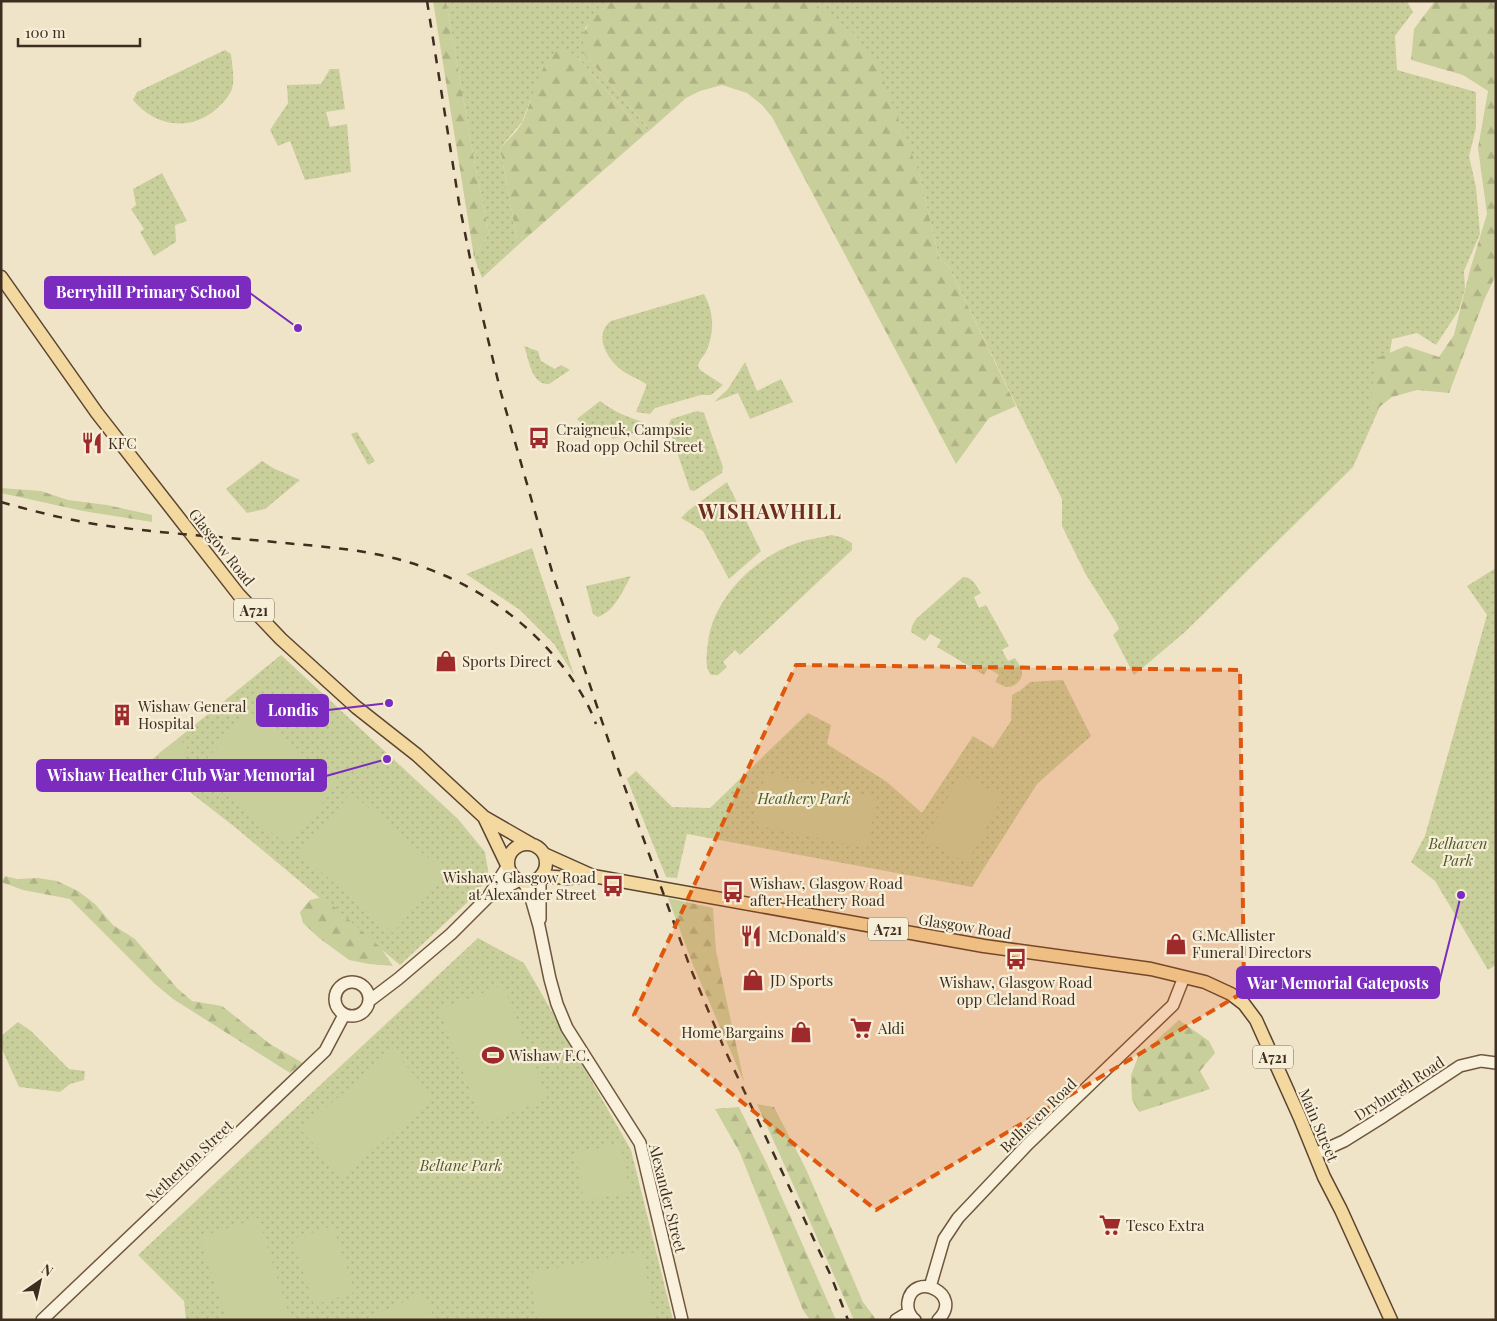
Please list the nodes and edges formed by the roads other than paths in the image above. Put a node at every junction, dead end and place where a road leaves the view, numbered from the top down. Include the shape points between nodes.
1 (1, 277) edge
2 (484, 817) junction
3 (531, 844) junction
4 (544, 854) junction
5 (507, 866) junction
6 (593, 876) junction
7 (541, 877) junction
8 (521, 882) junction
9 (488, 897) junction
10 (540, 926) junction
11 (1184, 977) junction
12 (369, 1000) junction
13 (344, 1015) junction
14 (1495, 1059) edge
15 (1315, 1154) junction
16 (930, 1287) junction
17 (912, 1316) edge
18 (42, 1320) edge
19 (682, 1320) edge
20 (896, 1320) edge
21 (938, 1320) edge
22 (1391, 1320) edge

1 - 2 main road, Glasgow Road / A721 via 97,413 239,595 356,708 417,755
2 - 3 main road, Glasgow Road / A721
2 - 5 main road, Glasgow Road / A721
3 - 4 main road
3 - 5 main road via 514,848
4 - 6 main road, Glasgow Road / A721
4 - 7 main road via 546,868
5 - 8 main road via 512,876
5 - 9 street
6 - 7 main road, Glasgow Road / A721
6 - 11 main road, Glasgow Road / A721 via 984,946 1126,965
7 - 8 main road
7 - 10 street, Alexander Street
8 - 9 street
8 - 10 street, Alexander Street via 529,891
9 - 12 street via 451,934
10 - 19 street, Alexander Street via 550,979 567,1028 640,1143
11 - 15 main road, Main Street / A721 via 1231,994 1256,1020
11 - 16 street, Belhaven Road via 1173,1005 1028,1144 958,1218 944,1239
12 - 13 street via 363,1013
12 - 13 street via 361,985 351,982 341,986 335,999
13 - 18 street, Netherton Street via 325,1051
14 - 15 street, Dryburgh Road via 1460,1066 1344,1141
15 - 22 main road, Main Street / A721
16 - 17 street via 913,1292 908,1302
16 - 21 street via 941,1294 945,1302 944,1312
17 - 20 street

